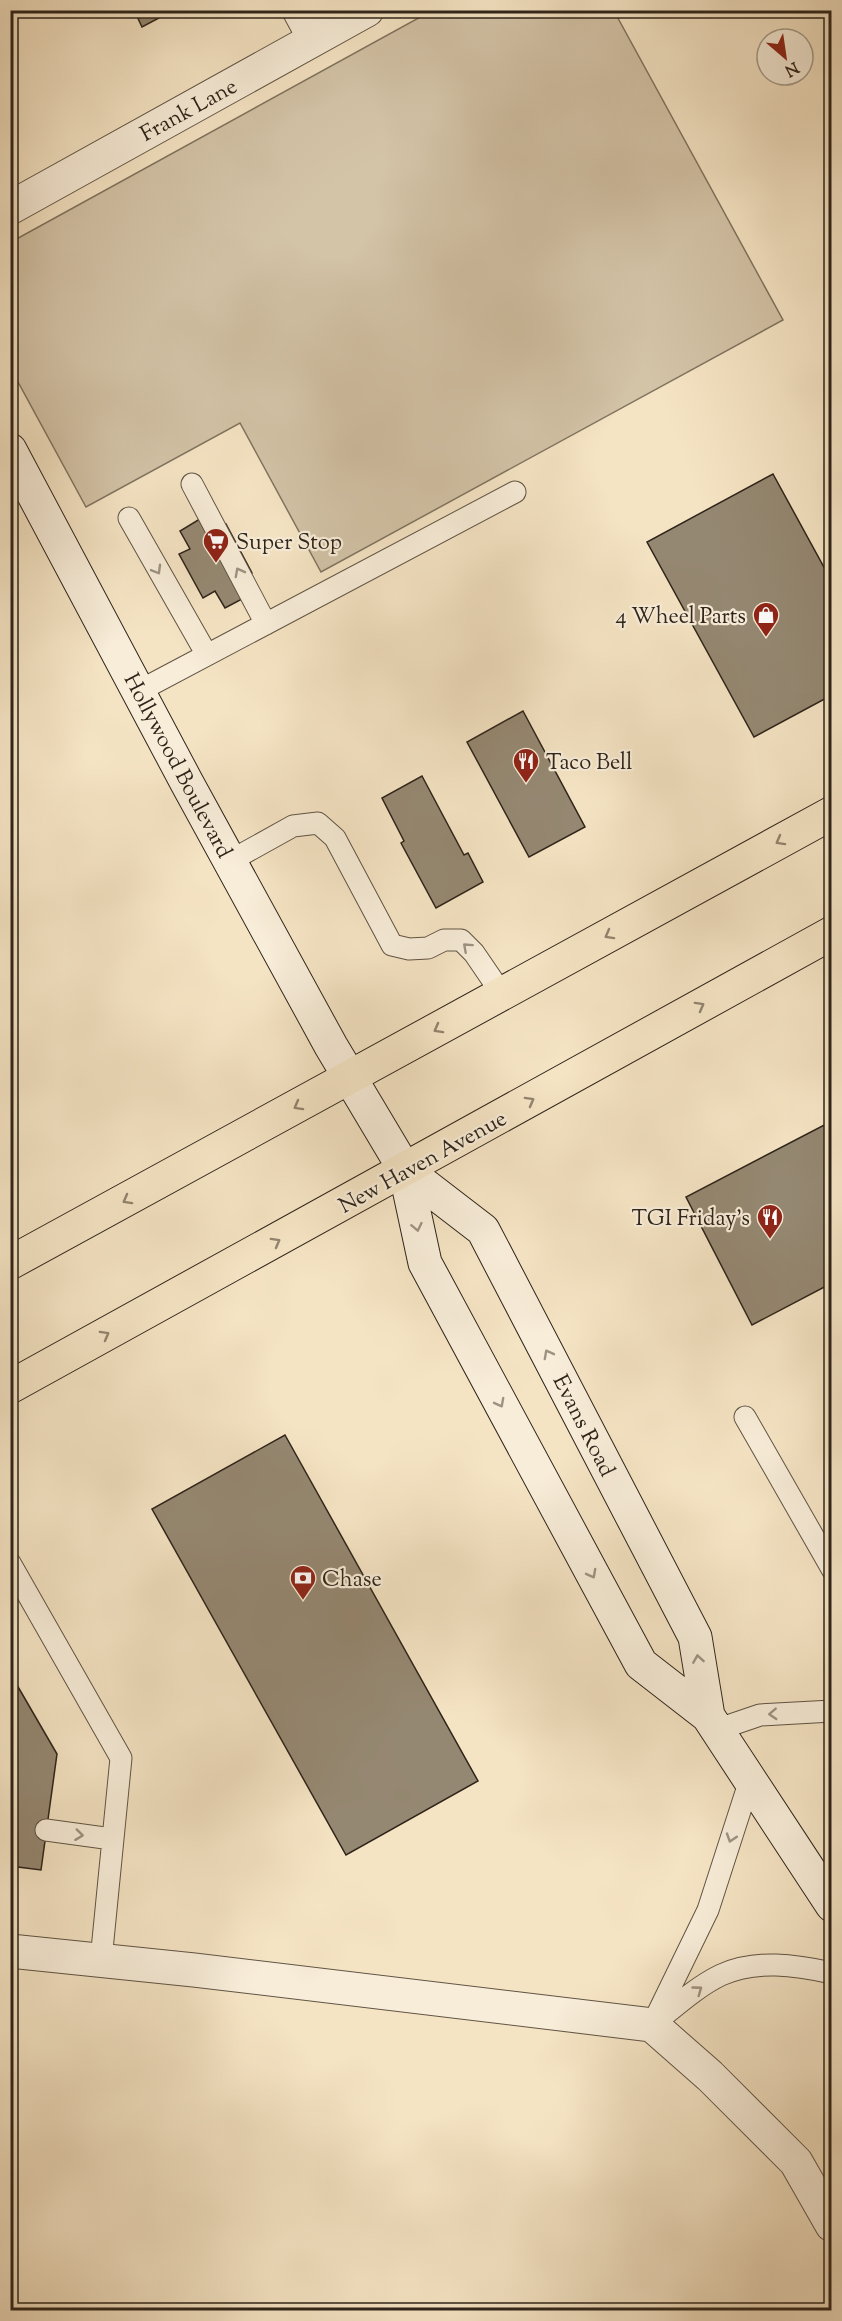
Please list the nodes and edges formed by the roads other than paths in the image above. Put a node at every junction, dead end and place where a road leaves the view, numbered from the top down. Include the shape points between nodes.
1 (367, 10) edge
2 (307, 24) edge
3 (10, 208) edge
4 (10, 450) edge
5 (192, 484) dead end
6 (515, 492) dead end
7 (129, 518) dead end
8 (266, 624) junction
9 (207, 655) junction
10 (139, 691) junction
11 (831, 813) edge
12 (230, 861) junction
13 (831, 933) edge
14 (502, 994) junction
15 (349, 1078) junction
16 (405, 1170) junction
17 (10, 1263) edge
18 (10, 1387) edge
19 (745, 1417) dead end
20 (10, 1563) edge
21 (831, 1569) edge
22 (831, 1711) edge
23 (712, 1723) junction
24 (749, 1783) junction
25 (46, 1830) dead end
26 (112, 1839) junction
27 (831, 1905) edge
28 (10, 1951) edge
29 (101, 1960) junction
30 (831, 1972) edge
31 (652, 2025) junction
32 (831, 2225) edge

1 - 2 street, Frank Lane
2 - 3 street, Frank Lane
4 - 10 street, Hollywood Boulevard
8 -> 5 lane
6 - 8 lane
7 -> 9 lane
8 - 9 lane
9 - 10 lane
10 - 12 street, Hollywood Boulevard
11 -> 14 main road
14 -> 12 lane via 461,940 444,940 428,948 392,945 334,838 318,823 293,826
12 - 15 street, Hollywood Boulevard
16 -> 13 main road, New Haven Avenue
14 -> 15 main road
15 - 16 street, Evans Road
15 -> 17 main road
18 -> 16 main road, New Haven Avenue
16 -> 23 street, Evans Road via 425,1263 641,1664
23 -> 16 street, Evans Road via 695,1637 483,1230
19 - 21 lane
20 - 26 lane via 121,1758
22 -> 23 lane via 760,1715
23 - 24 street, Evans Road
24 - 27 street, Evans Road
24 -> 31 lane via 708,1910
25 -> 26 lane
26 - 29 lane
28 - 29 street
29 - 31 street
31 -> 30 lane via 702,1986 745,1967 777,1964
31 - 32 street via 710,2076 796,2162

